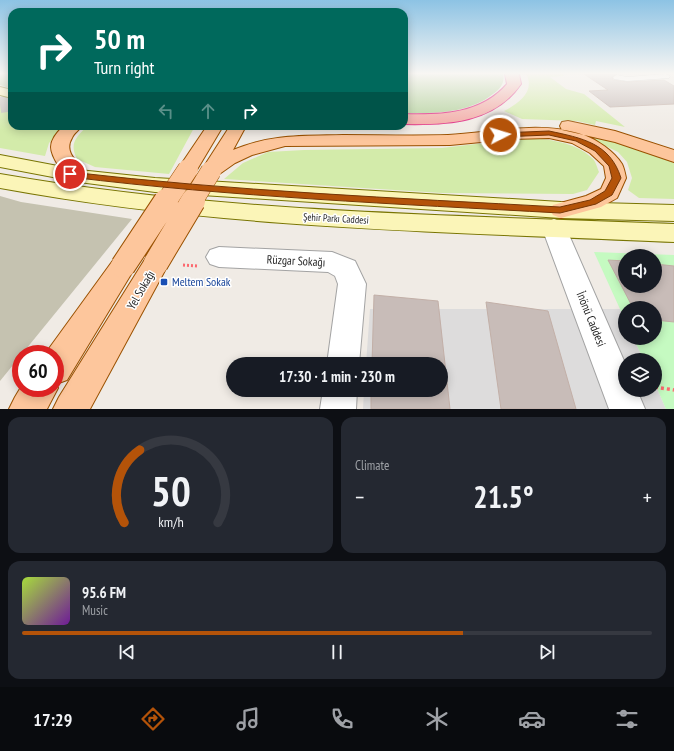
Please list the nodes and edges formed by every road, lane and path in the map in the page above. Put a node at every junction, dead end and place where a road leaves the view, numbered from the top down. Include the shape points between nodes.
1 (509, 93) edge
2 (408, 119) edge
3 (70, 130) edge
4 (201, 130) edge
5 (212, 130) edge
6 (236, 130) edge
7 (346, 130) edge
8 (674, 156) edge
9 (0, 161) edge
10 (188, 169) junction
11 (211, 171) junction
12 (79, 176) junction
13 (0, 181) edge
14 (674, 214) edge
15 (557, 219) junction
16 (674, 233) edge
17 (219, 257) joint
18 (156, 263) junction
19 (64, 354) edge
20 (344, 357) edge
21 (662, 388) edge
22 (674, 390) edge
23 (35, 397) edge
24 (339, 397) edge
25 (27, 409) edge
26 (71, 409) edge
27 (338, 409) edge
28 (627, 409) edge

1 - 2 highway via 499,102 485,109 453,117
3 - 12 main road via 63,137 60,154 63,161
4 - 10 main road
5 - 10 main road
6 - 11 main road, Yel Sokağı
7 - 8 main road via 440,132 555,124 605,133
9 - 12 main road, Şehir Parkı Caddesi
10 - 19 main road, bridge
11 - 15 main road via 225,160 245,151 285,141 450,140 549,133 578,139 597,149 612,165 616,178 609,193
11 - 18 main road, Yel Sokağı, bridge
12 - 15 main road, Şehir Parkı Caddesi via 155,185
13 - 15 main road, Şehir Parkı Caddesi via 75,194 207,210
14 - 15 main road, Şehir Parkı Caddesi
15 - 16 main road, Şehir Parkı Caddesi
15 - 28 street, İnönü Caddesi
17 - 18 path via 205,267
17 - 20 street, Rüzgar Sokağı via 332,262 346,269 352,284
18 - 26 main road, Yel Sokağı
21 - 22 path
23 - 25 main road
24 - 27 street

